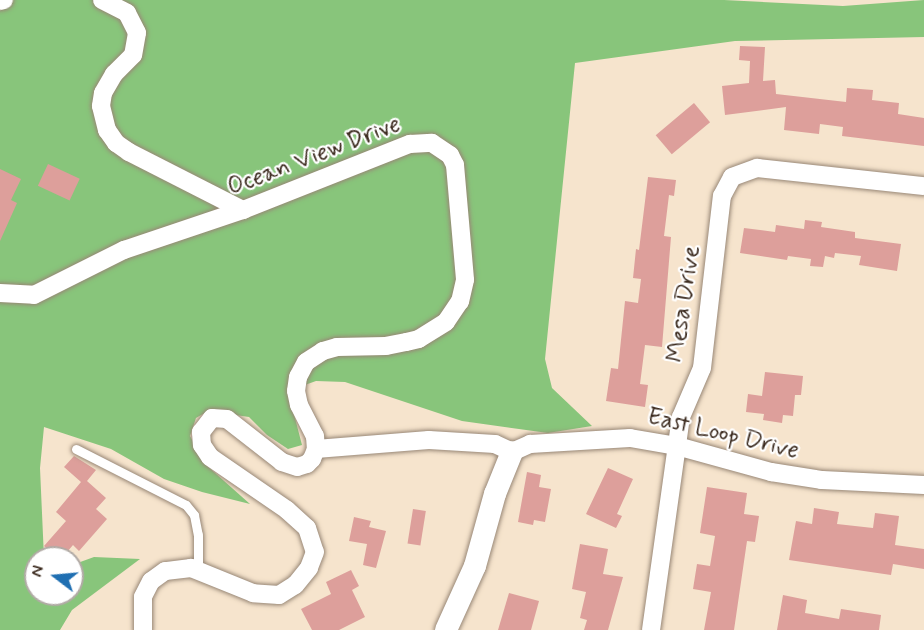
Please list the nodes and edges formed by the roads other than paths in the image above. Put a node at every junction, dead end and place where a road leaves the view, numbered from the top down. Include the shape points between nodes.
1 (102, 0) edge
2 (924, 186) edge
3 (243, 210) junction
4 (0, 293) edge
5 (677, 446) junction
6 (76, 449) dead end
7 (316, 449) junction
8 (512, 452) junction
9 (924, 485) edge
10 (198, 570) junction
11 (143, 630) edge
12 (446, 630) edge
13 (651, 630) edge

1 - 3 street via 127,13 137,33 133,55 114,74 103,93 101,106 107,130 129,152
2 - 5 street, Mesa Drive via 757,168 732,177 722,196 702,368 681,417
3 - 4 street, Ocean View Drive via 124,250 34,295
3 - 7 street, Ocean View Drive via 410,144 421,142 442,148 455,165 465,280 460,301 446,322 419,339 386,346 337,347 306,362 296,391 298,405 315,436
5 - 8 street, East Loop Drive via 640,439 598,439 530,444
5 - 9 street, East Loop Drive via 822,480
5 - 13 street, Mesa Drive
6 - 10 lane via 186,505 194,515 198,535
7 - 8 street via 429,440 495,444
7 - 10 street via 307,464 291,466 233,422 218,417 207,421 200,437 210,457 307,528 315,552 309,568 295,585 279,595 253,593
8 - 12 street via 495,494 475,566
10 - 11 street via 165,571 151,581 143,597

